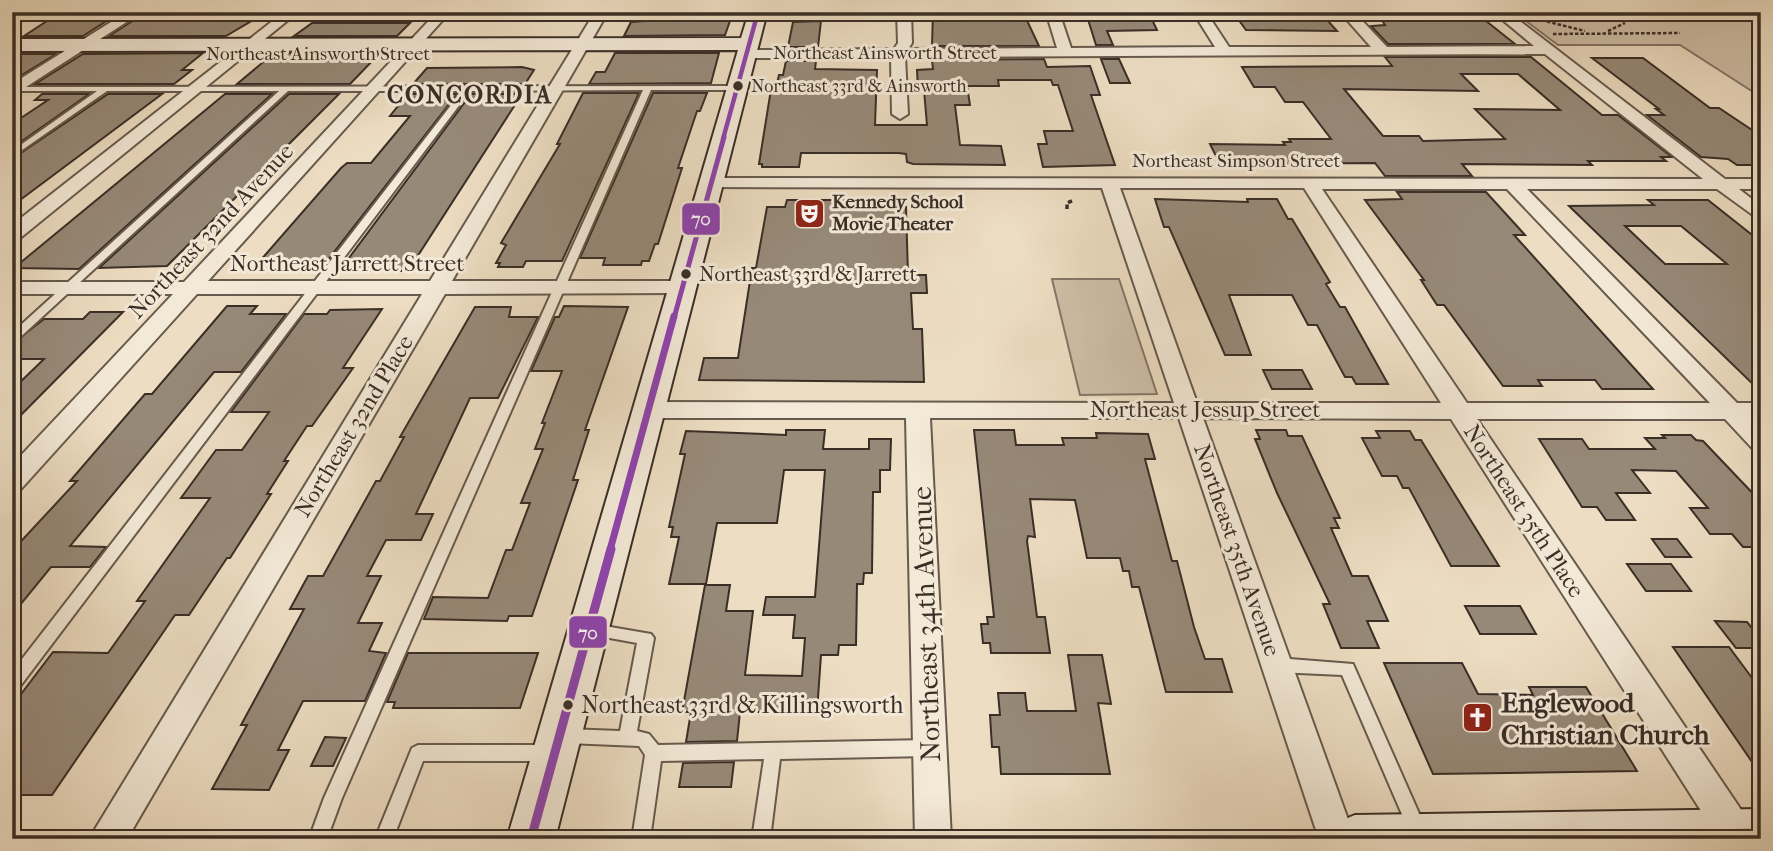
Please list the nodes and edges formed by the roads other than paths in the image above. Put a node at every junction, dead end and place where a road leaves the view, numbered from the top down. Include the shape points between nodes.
1 (904, 12) edge
2 (1052, 12) edge
3 (1199, 12) edge
4 (1346, 12) edge
5 (1499, 12) edge
6 (365, 13) edge
7 (443, 13) edge
8 (521, 13) edge
9 (679, 13) edge
10 (757, 13) edge
11 (57, 14) edge
12 (133, 14) edge
13 (209, 14) edge
14 (290, 14) edge
15 (601, 14) edge
16 (12, 16) edge
17 (1537, 42) junction
18 (12, 45) edge
19 (1379, 46) junction
20 (1222, 47) junction
21 (902, 48) junction
22 (1064, 48) junction
23 (413, 49) junction
24 (580, 49) junction
25 (747, 49) junction
26 (77, 50) junction
27 (245, 50) junction
28 (12, 55) edge
29 (376, 88) junction
30 (468, 88) junction
31 (557, 88) junction
32 (648, 88) junction
33 (105, 89) junction
34 (196, 89) junction
35 (286, 89) junction
36 (737, 89) junction
37 (13, 90) edge
38 (900, 114) dead end
39 (12, 155) edge
40 (711, 182) junction
41 (1109, 182) junction
42 (1309, 182) junction
43 (1510, 183) junction
44 (1719, 183) junction
45 (1761, 184) edge
46 (1761, 215) edge
47 (12, 235) edge
48 (313, 287) junction
49 (437, 287) junction
50 (559, 287) junction
51 (682, 287) junction
52 (12, 288) edge
53 (68, 288) junction
54 (192, 288) junction
55 (12, 339) edge
56 (918, 409) junction
57 (1188, 409) junction
58 (649, 410) junction
59 (1458, 410) junction
60 (1731, 411) junction
61 (1761, 411) edge
62 (1761, 442) edge
63 (12, 482) edge
64 (589, 630) junction
65 (1277, 665) junction
66 (12, 684) edge
67 (627, 738) junction
68 (557, 744) junction
69 (930, 748) junction
70 (773, 751) junction
71 (654, 753) junction
72 (1745, 835) edge
73 (1420, 837) edge
74 (107, 839) edge
75 (318, 839) edge
76 (384, 839) edge
77 (531, 839) edge
78 (641, 839) edge
79 (761, 839) edge
80 (933, 839) edge
81 (1337, 839) edge
82 (1356, 839) edge

1 - 21 street
2 - 22 street
3 - 20 street
4 - 19 street
5 - 17 street
6 - 7 lane
6 - 14 lane
7 - 8 lane
7 - 23 street, Northeast 32nd Avenue
8 - 15 lane
9 - 10 lane
9 - 15 lane
10 - 25 main road
11 - 12 lane
11 - 16 lane
12 - 13 lane
12 - 26 street
13 - 14 lane
14 - 27 street
15 - 24 street, Northeast 32nd Place
17 - 19 street, Northeast Ainsworth Street
17 - 44 street
18 - 26 main road, Northeast Ainsworth Street
19 - 20 street, Northeast Ainsworth Street
20 - 22 street, Northeast Ainsworth Street
21 - 22 street, Northeast Ainsworth Street
21 - 25 street, Northeast Ainsworth Street
21 - 38 street
23 - 24 main road, Northeast Ainsworth Street
23 - 27 main road, Northeast Ainsworth Street
23 - 29 street, Northeast 32nd Avenue
24 - 25 main road, Northeast Ainsworth Street
24 - 31 street, Northeast 32nd Place
25 - 36 main road
26 - 27 main road, Northeast Ainsworth Street
26 - 28 main road, Northeast Ainsworth Street
26 - 37 street
27 - 34 street
29 - 30 lane
29 - 35 lane
29 - 54 street, Northeast 32nd Avenue
30 - 31 lane
30 - 48 lane
31 - 32 lane
31 - 49 street, Northeast 32nd Place
32 - 36 lane
32 - 50 lane
33 - 34 lane
33 - 37 lane
33 - 39 lane
34 - 35 lane
34 - 47 street
35 - 53 lane
36 - 40 main road
40 - 41 street, Northeast Simpson Street
40 - 51 main road
41 - 42 street, Northeast Simpson Street
41 - 57 street, Northeast 35th Avenue
42 - 43 street, Northeast Simpson Street
42 - 59 street, Northeast 35th Place
43 - 44 street, Northeast Simpson Street
43 - 60 street
44 - 45 street, Northeast Simpson Street
44 - 46 street
48 - 49 street, Northeast Jarrett Street
48 - 54 street, Northeast Jarrett Street
48 - 66 lane
49 - 50 street, Northeast Jarrett Street
49 - 74 street, Northeast 32nd Place
50 - 51 street, Northeast Jarrett Street
50 - 75 lane
51 - 58 main road
52 - 53 street, Northeast Jarrett Street
53 - 54 street, Northeast Jarrett Street
53 - 55 lane
54 - 63 street, Northeast 32nd Avenue
56 - 57 street, Northeast Jessup Street
56 - 58 street, Northeast Jessup Street
56 - 69 street, Northeast 34th Avenue
57 - 59 street, Northeast Jessup Street
57 - 65 street, Northeast 35th Avenue
58 - 64 main road
59 - 60 street, Northeast Jessup Street
59 - 72 street, Northeast 35th Place
60 - 61 street, Northeast Jessup Street
60 - 62 street
64 - 67 lane via 646,638
64 - 68 main road
65 - 73 lane via 1347,669
65 - 81 street, Northeast 35th Avenue
67 - 68 lane
67 - 71 lane via 643,739
68 - 76 lane via 418,753
68 - 77 main road
69 - 70 lane
69 - 80 street, Northeast 34th Avenue
70 - 71 lane
70 - 79 lane
71 - 78 lane
72 - 73 main road
73 - 82 main road

